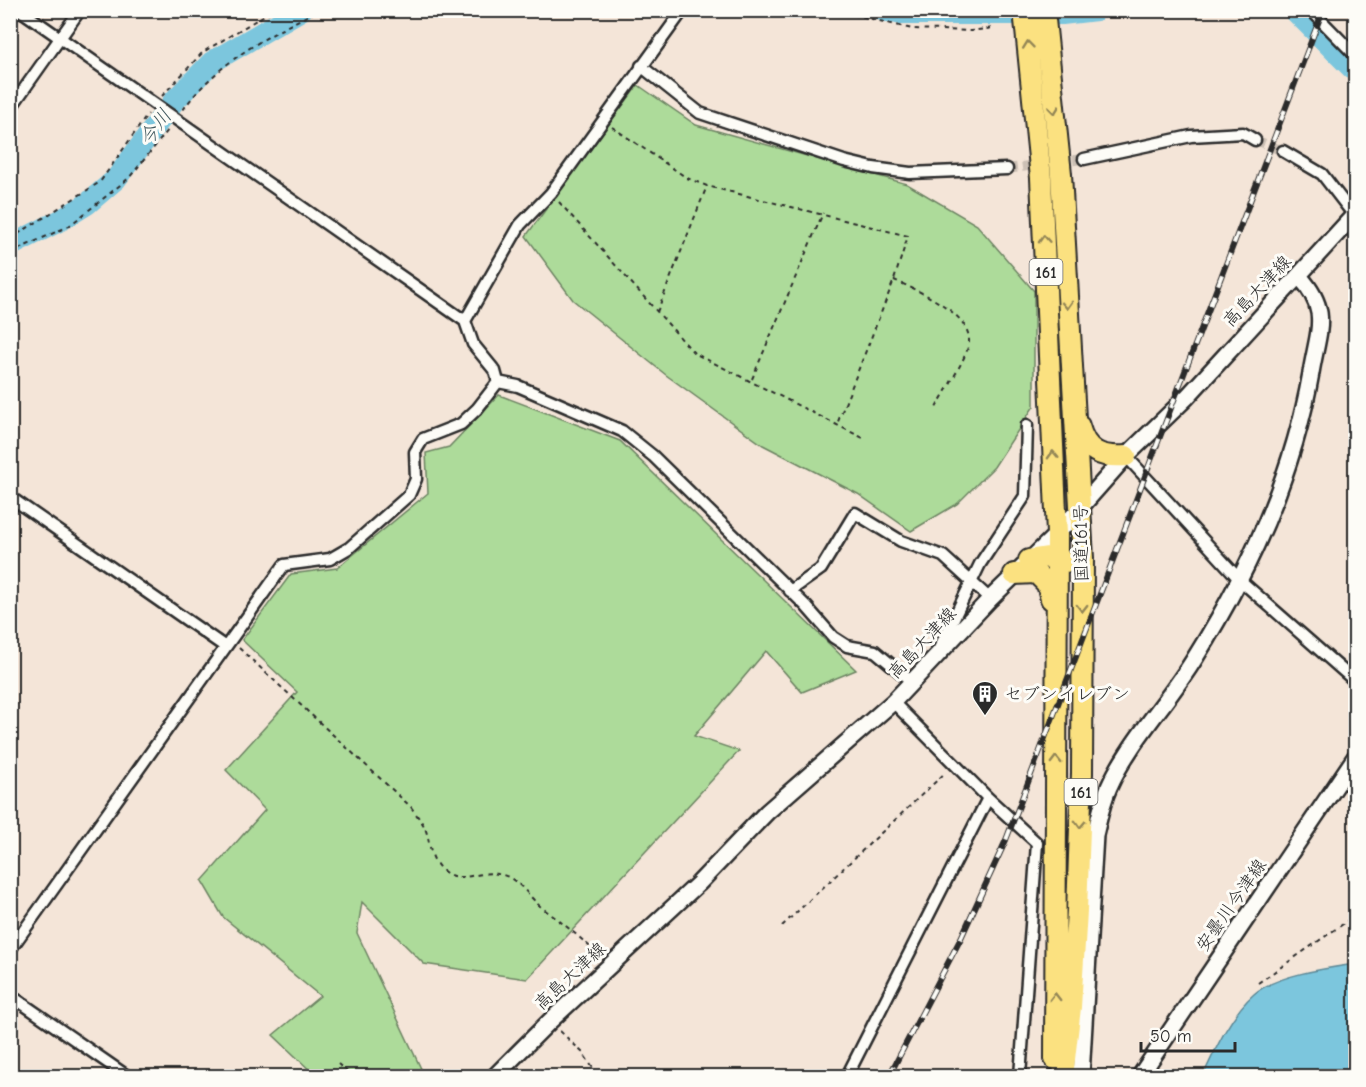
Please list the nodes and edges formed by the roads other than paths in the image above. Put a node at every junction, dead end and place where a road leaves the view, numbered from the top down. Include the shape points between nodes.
1 (20, 10) edge
2 (80, 10) edge
3 (683, 10) edge
4 (1024, 10) edge
5 (1044, 10) edge
6 (1311, 10) edge
7 (60, 39) junction
8 (1356, 56) edge
9 (641, 66) junction
10 (10, 109) edge
11 (1255, 140) tunnel mouth
12 (1283, 151) tunnel mouth
13 (1084, 159) tunnel mouth
14 (1007, 169) tunnel mouth
15 (1355, 216) edge
16 (1299, 276) junction
17 (465, 321) junction
18 (1068, 330) junction
19 (498, 382) junction
20 (1073, 385) junction
21 (1027, 425) dead end
22 (1126, 456) junction
23 (10, 496) edge
24 (1072, 508) junction
25 (1055, 556) junction
26 (1029, 560) junction
27 (1014, 574) junction
28 (1082, 579) junction
29 (1241, 580) junction
30 (971, 582) junction
31 (790, 591) junction
32 (990, 599) junction
33 (1054, 613) junction
34 (227, 643) junction
35 (936, 656) junction
36 (912, 682) junction
37 (1356, 682) edge
38 (893, 702) junction
39 (1356, 756) edge
40 (988, 798) junction
41 (10, 950) edge
42 (10, 995) edge
43 (127, 1077) edge
44 (495, 1077) edge
45 (847, 1077) edge
46 (1020, 1077) edge
47 (1054, 1077) edge
48 (1064, 1077) edge
49 (1081, 1077) edge
50 (1140, 1077) edge

1 - 7 street
2 - 7 street
3 - 9 street
24 -> 4 highway, 国道161号 / 161
5 -> 18 highway, 国道161号 / 161 via 1061,174
6 - 8 street
7 - 10 street
7 - 17 street
9 - 14 street via 700,113 844,161 910,173
9 - 17 street via 551,193 520,225
11 - 13 street via 1243,133 1191,136
12 - 15 street via 1322,174
15 - 16 main road, 高島大津線
16 - 22 main road, 高島大津線 via 1187,397
16 - 29 main road via 1317,299 1321,314 1305,408 1280,494
17 - 19 street via 473,344 495,370
18 - 20 highway, 国道161号 / 161
18 - 24 highway via 1065,363
19 - 31 street via 518,386 622,431 653,456
19 - 34 street via 461,424 423,439 415,452 416,479 409,495 349,548 330,559 284,565
20 - 22 highway via 1079,426 1087,444 1104,457
20 - 24 highway, 国道161号 / 161
21 - 30 street via 1024,496
22 - 24 main road, 高島大津線
22 - 29 street
23 - 34 street
24 - 25 highway, 国道161号 / 161
24 - 26 main road, 高島大津線
24 - 28 highway, 国道161号 / 161
25 - 26 highway
25 - 28 highway via 1074,568
25 - 33 highway, 国道161号 / 161
26 - 27 main road, 高島大津線
27 - 32 main road, 高島大津線
27 - 33 highway via 1031,572 1042,578 1048,586
28 -> 48 highway, 国道161号 / 161 via 1078,888
29 - 37 street
29 - 49 main road via 1194,660 1126,758 1103,801 1095,835
30 - 31 street via 942,556 901,541 855,513 821,569
30 - 32 street
30 - 35 street
31 - 36 street via 833,637 847,646 875,651
32 - 35 main road, 高島大津線
47 -> 33 highway, 国道161号 / 161
34 - 41 street
35 - 36 main road, 高島大津線
36 - 38 main road, 高島大津線
38 - 40 street
38 - 44 main road, 高島大津線 via 767,812 698,884
39 - 50 main road, 安曇川今津線
40 - 45 street
40 - 46 street via 1037,843
42 - 43 street

